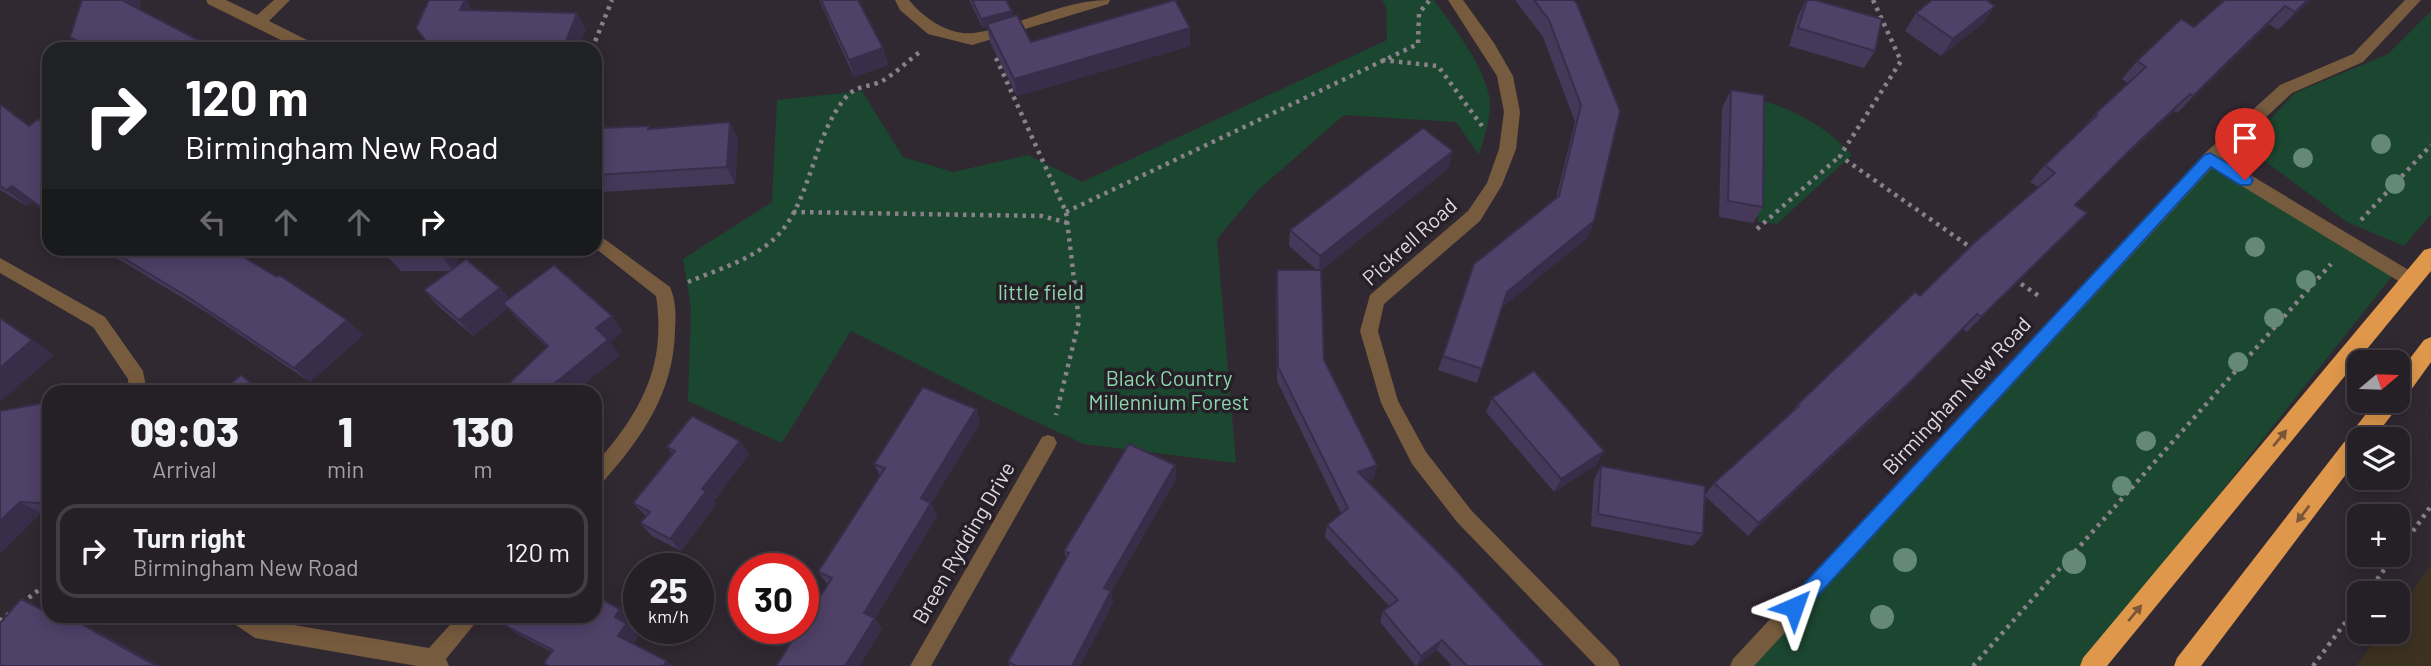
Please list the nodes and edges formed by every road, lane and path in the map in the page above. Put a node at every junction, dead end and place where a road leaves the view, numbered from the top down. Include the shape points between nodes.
1 (213, 0) edge
2 (283, 0) edge
3 (612, 0) edge
4 (902, 0) edge
5 (1103, 0) edge
6 (1429, 0) edge
7 (1455, 0) edge
8 (1873, 0) edge
9 (2414, 0) edge
10 (258, 23) junction
11 (938, 32) junction
12 (986, 35) junction
13 (298, 42) edge
14 (595, 42) edge
15 (1381, 60) junction
16 (2431, 145) edge
17 (1840, 156) junction
18 (1504, 158) junction
19 (2210, 159) junction
20 (793, 212) junction
21 (1066, 212) junction
22 (1068, 223) junction
23 (1758, 229) dead end
24 (2350, 243) junction
25 (602, 244) edge
26 (1975, 251) edge
27 (2431, 256) edge
28 (0, 265) edge
29 (2009, 275) edge
30 (2411, 280) junction
31 (664, 292) junction
32 (2065, 314) junction
33 (2431, 346) edge
34 (2410, 374) edge
35 (138, 385) edge
36 (2380, 413) edge
37 (2369, 427) edge
38 (1048, 443) joint
39 (2347, 456) edge
40 (602, 470) edge
41 (2431, 506) edge
42 (2410, 534) edge
43 (42, 588) edge
44 (2347, 620) edge
45 (0, 621) edge
46 (249, 623) edge
47 (466, 623) edge
48 (436, 662) edge
49 (920, 666) edge
50 (1610, 666) edge
51 (1740, 666) edge
52 (1973, 666) edge
53 (2092, 666) edge
54 (2186, 666) edge
55 (2313, 666) edge

1 - 10 street
2 - 10 street
3 - 14 path
4 - 11 street
5 - 12 street
6 - 15 path via 1419,13 1418,44
7 - 18 street, Pickrell Road via 1504,74 1513,101
8 - 17 path via 1901,61
9 - 19 street, Birmingham New Road via 2358,58 2286,89
10 - 13 street
11 - 12 street via 972,39
11 - 20 path via 881,81 849,94 825,134
12 - 21 path
15 - 18 path via 1438,66
15 - 21 path
16 - 24 path via 2356,226
17 - 23 path
17 - 26 path
18 - 50 street, Pickrell Road via 1487,200 1474,216 1376,300 1369,331 1390,403 1419,458 1464,516
19 - 24 street
19 - 32 street, Birmingham New Road
20 - 22 path via 1042,216
20 - 31 path via 775,238 748,256
21 - 22 path
22 - 38 path via 1080,321
24 - 30 street
24 - 52 path
25 - 31 street
27 - 30 highway
28 - 35 street via 99,322 137,377
29 - 32 path
53 -> 30 highway
31 - 40 street via 668,334 651,403
32 - 51 street, Birmingham New Road
33 - 34 highway
36 - 37 highway
38 - 49 street, Breen Rydding Drive
39 -> 54 highway
41 - 42 path
43 - 45 path
44 - 55 path
46 - 48 street via 255,628
47 - 48 street

